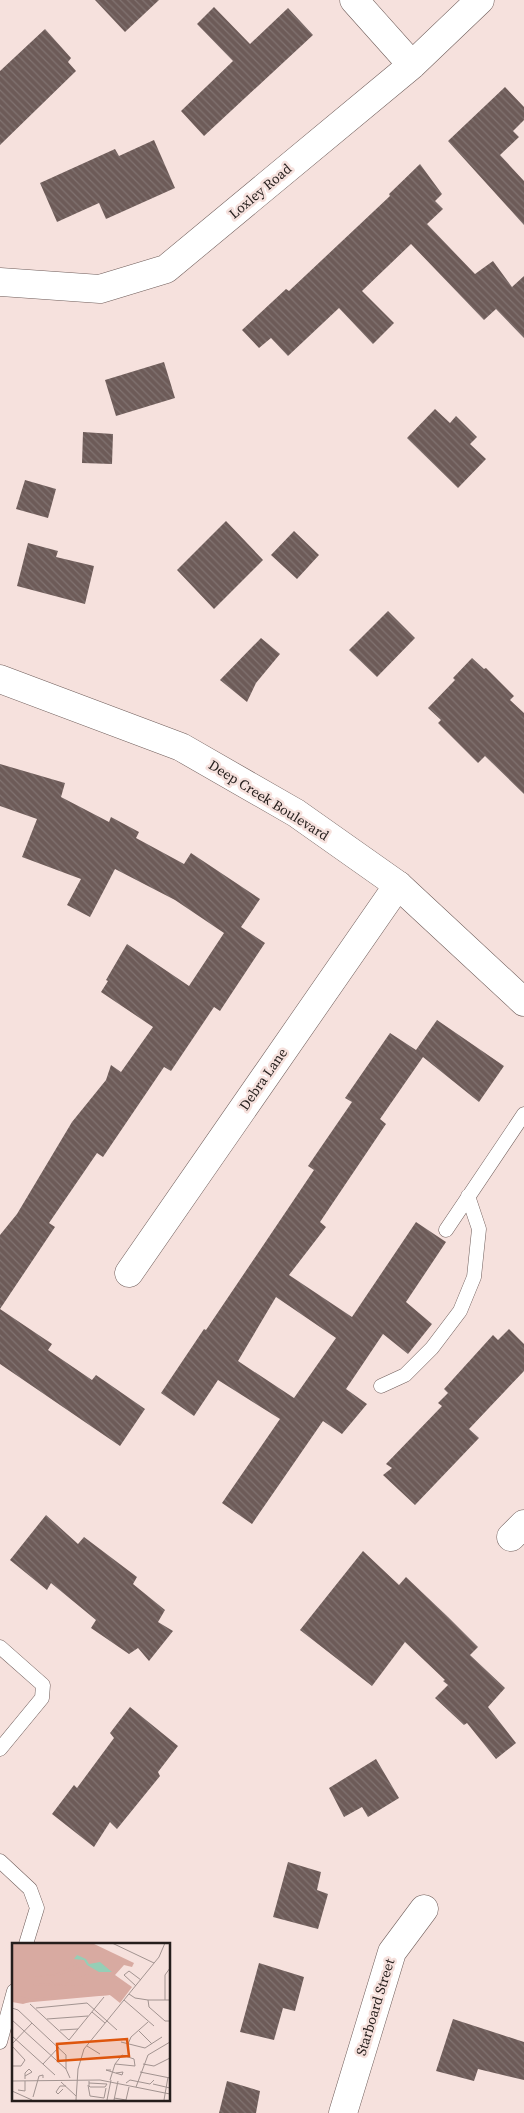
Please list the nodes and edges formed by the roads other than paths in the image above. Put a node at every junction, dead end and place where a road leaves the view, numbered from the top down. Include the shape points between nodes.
1 (354, 0) edge
2 (480, 0) edge
3 (412, 65) junction
4 (0, 282) edge
5 (0, 680) edge
6 (398, 885) junction
7 (524, 1002) edge
8 (524, 1114) edge
9 (468, 1196) junction
10 (446, 1230) dead end
11 (128, 1273) dead end
12 (381, 1386) dead end
13 (0, 1646) edge
14 (0, 1749) edge
15 (0, 1862) edge
16 (424, 1909) dead end
17 (26, 1943) edge
18 (12, 1998) edge
19 (0, 2042) edge
20 (343, 2113) edge

1 - 3 street
2 - 3 street, Loxley Road
3 - 4 street, Loxley Road via 166,269 100,289
5 - 6 street, Deep Creek Boulevard via 181,747 296,813
6 - 7 street, Deep Creek Boulevard
6 - 11 street, Debra Lane
8 - 9 lane
9 - 10 lane
9 - 12 lane via 479,1229 474,1277 460,1310 432,1348 406,1375
13 - 14 lane via 43,1685 42,1698
15 - 17 lane via 30,1889 37,1908
16 - 20 street, Starboard Street via 392,1952
18 - 19 lane

